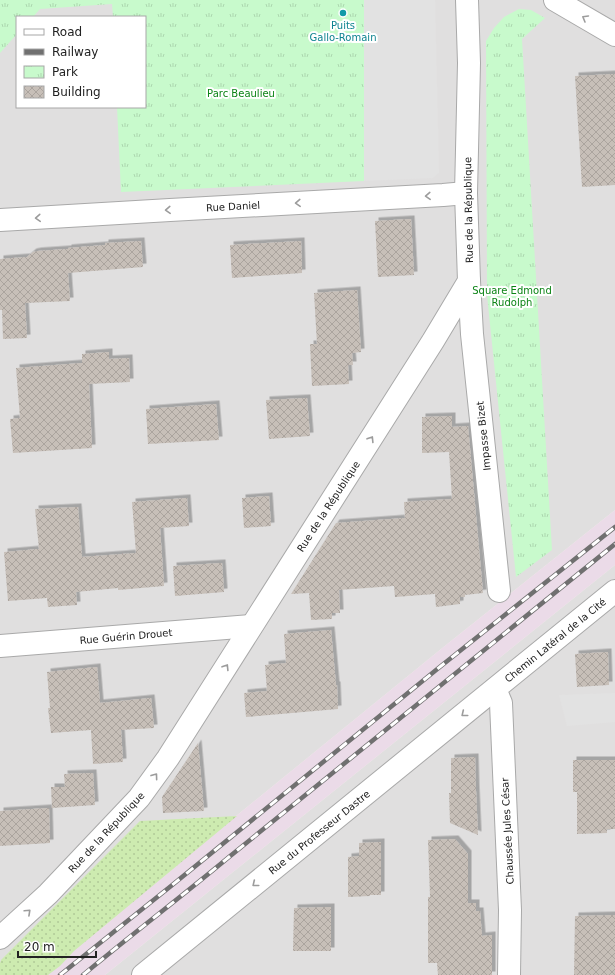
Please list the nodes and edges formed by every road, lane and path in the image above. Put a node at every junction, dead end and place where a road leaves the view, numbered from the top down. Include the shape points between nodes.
1 (467, 0) edge
2 (555, 0) edge
3 (615, 35) edge
4 (466, 193) junction
5 (0, 220) edge
6 (469, 281) junction
7 (499, 591) dead end
8 (615, 591) edge
9 (252, 626) junction
10 (0, 646) edge
11 (494, 689) junction
12 (0, 938) edge
13 (143, 975) edge
14 (509, 975) edge

1 - 4 street, Rue de la République via 469,63
3 -> 2 street
4 -> 5 street, Rue Daniel
4 - 6 street, Rue de la République
6 - 7 street, Impasse Bizet via 472,334
9 -> 6 street, Rue de la République
8 - 11 street, Chemin Latéral de la Cité
9 - 10 street, Rue Guérin Drouet
12 -> 9 street, Rue de la République via 48,894 139,798 168,758
11 -> 13 street, Rue du Professeur Dastre
11 - 14 street, Chaussée Jules César via 501,703 510,903

